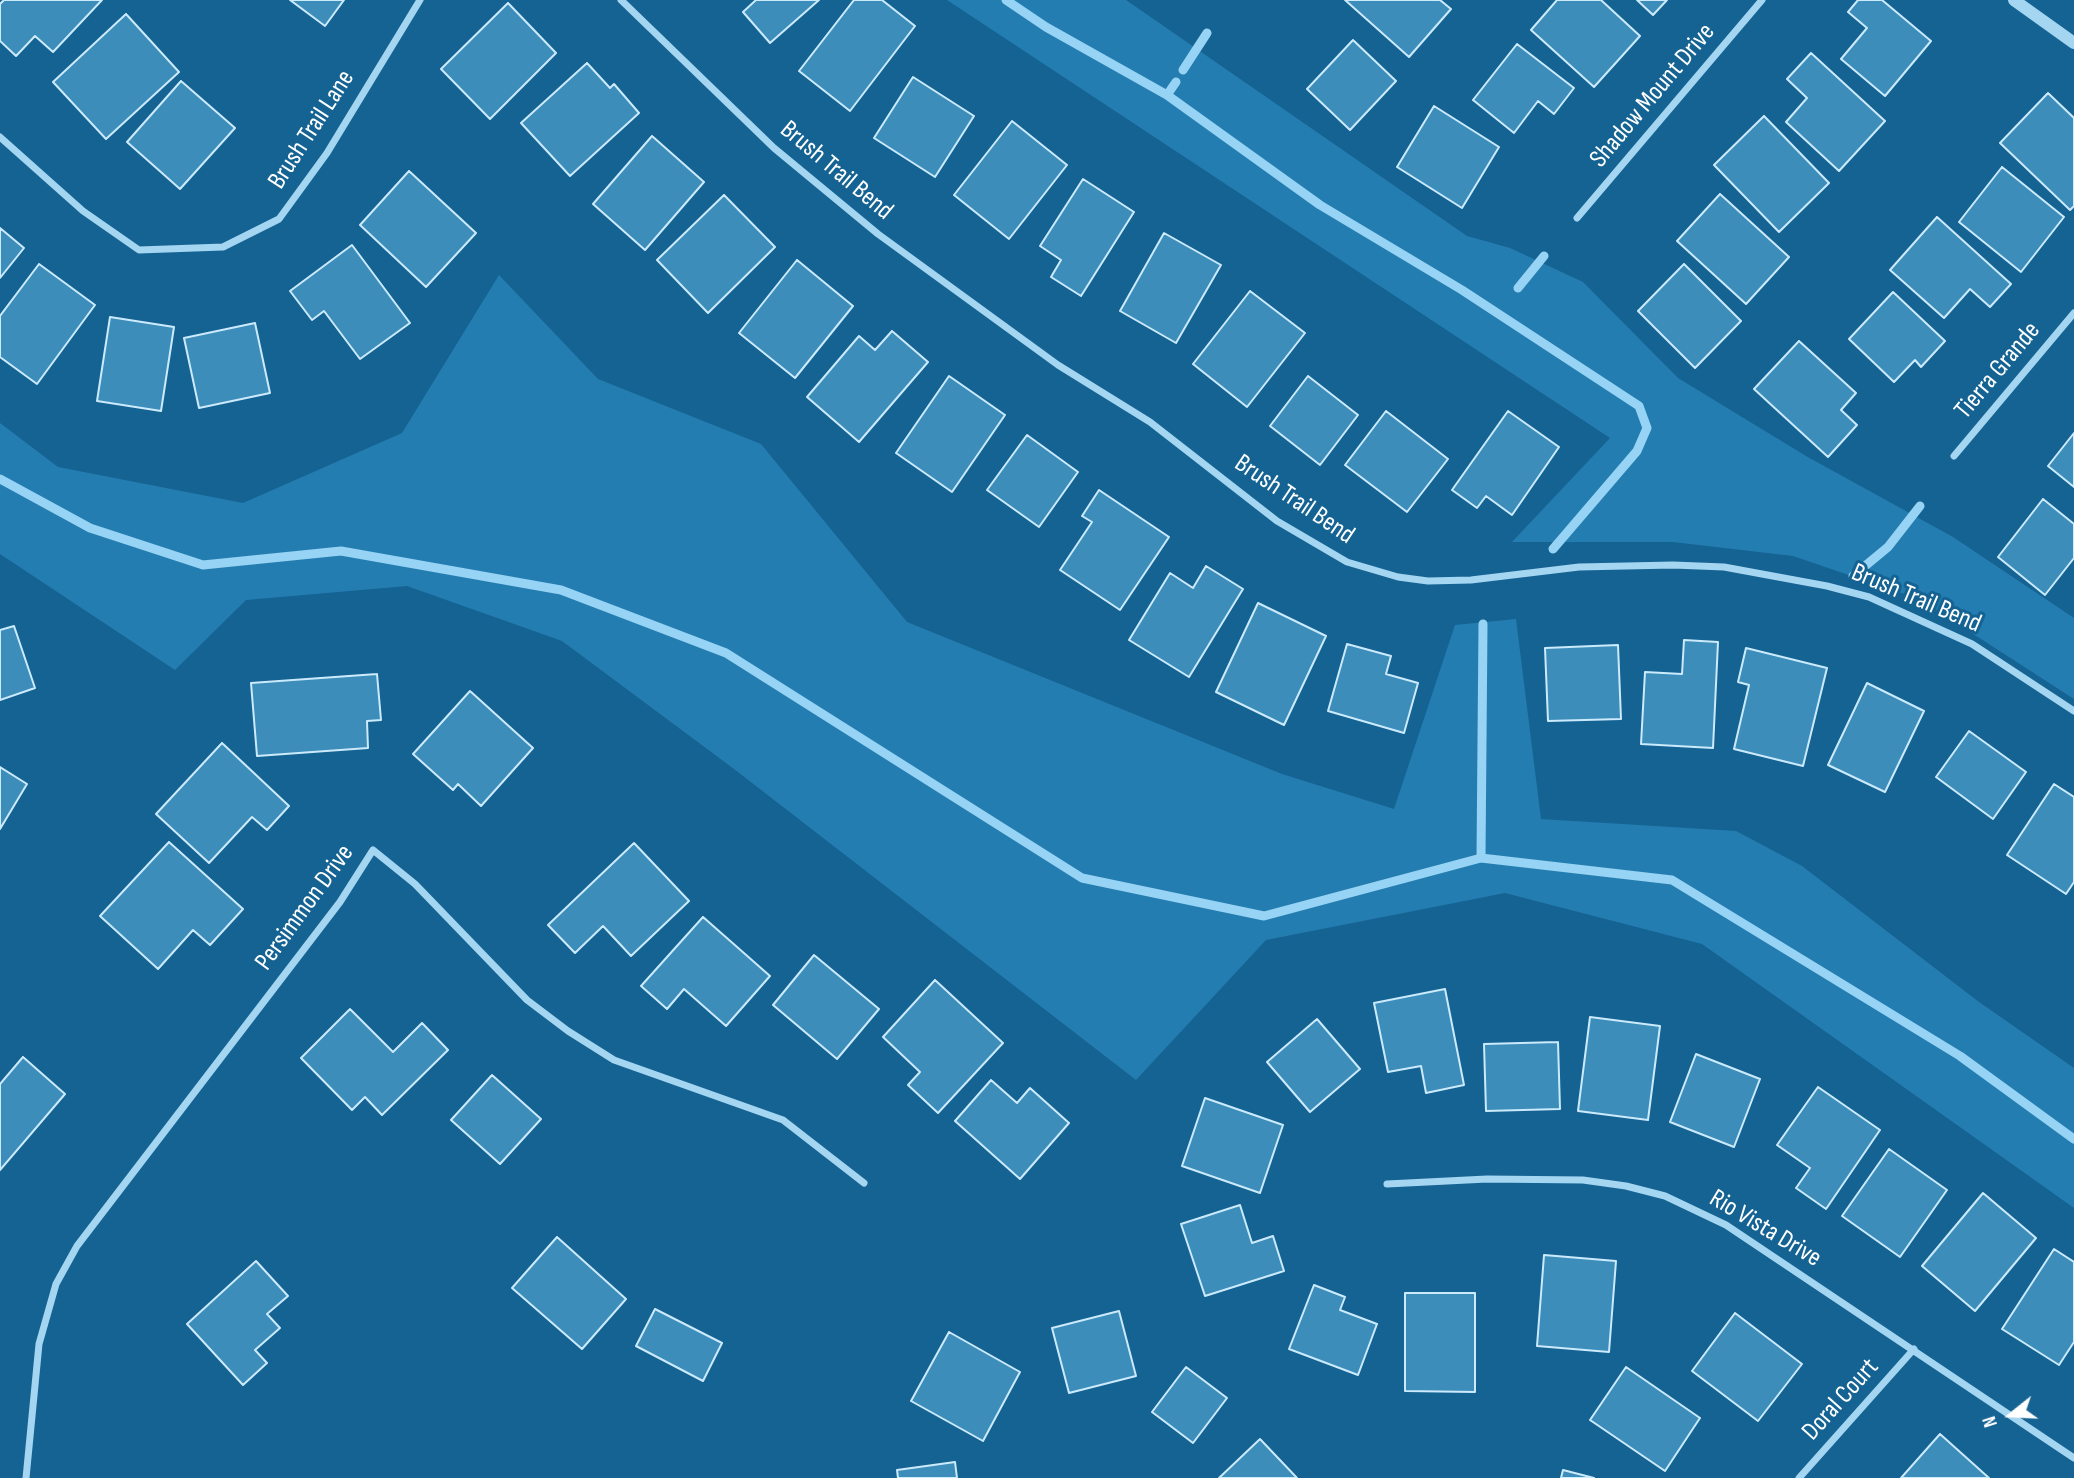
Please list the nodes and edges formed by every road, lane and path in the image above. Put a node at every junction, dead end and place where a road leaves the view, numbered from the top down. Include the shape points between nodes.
1 (420, 0) edge
2 (621, 0) edge
3 (1762, 0) edge
4 (2014, 0) edge
5 (2074, 43) edge
6 (0, 137) edge
7 (1577, 218) dead end
8 (2074, 313) edge
9 (1954, 456) dead end
10 (2074, 711) edge
11 (864, 1183) dead end
12 (1387, 1184) dead end
13 (1914, 1349) junction
14 (2074, 1458) edge
15 (26, 1478) edge
16 (1799, 1478) edge

1 - 6 street, Brush Trail Lane via 327,153 279,219 223,247 139,250 83,211
2 - 10 street, Brush Trail Bend via 774,148 878,234 1058,365 1150,422 1278,521 1347,562 1428,581 1579,567 1673,565 1724,567 1827,586 1869,597 1972,644
3 - 7 street, Shadow Mount Drive
4 - 5 street
8 - 9 street, Tierra Grande
11 - 15 street, Persimmon Drive via 783,1120 614,1060 568,1031 527,1000 415,884 373,850 340,902 77,1246 56,1284 39,1344
12 - 13 street, Rio Vista Drive via 1583,1180 1665,1196 1726,1225
13 - 14 street, Rio Vista Drive
13 - 16 street, Doral Court

